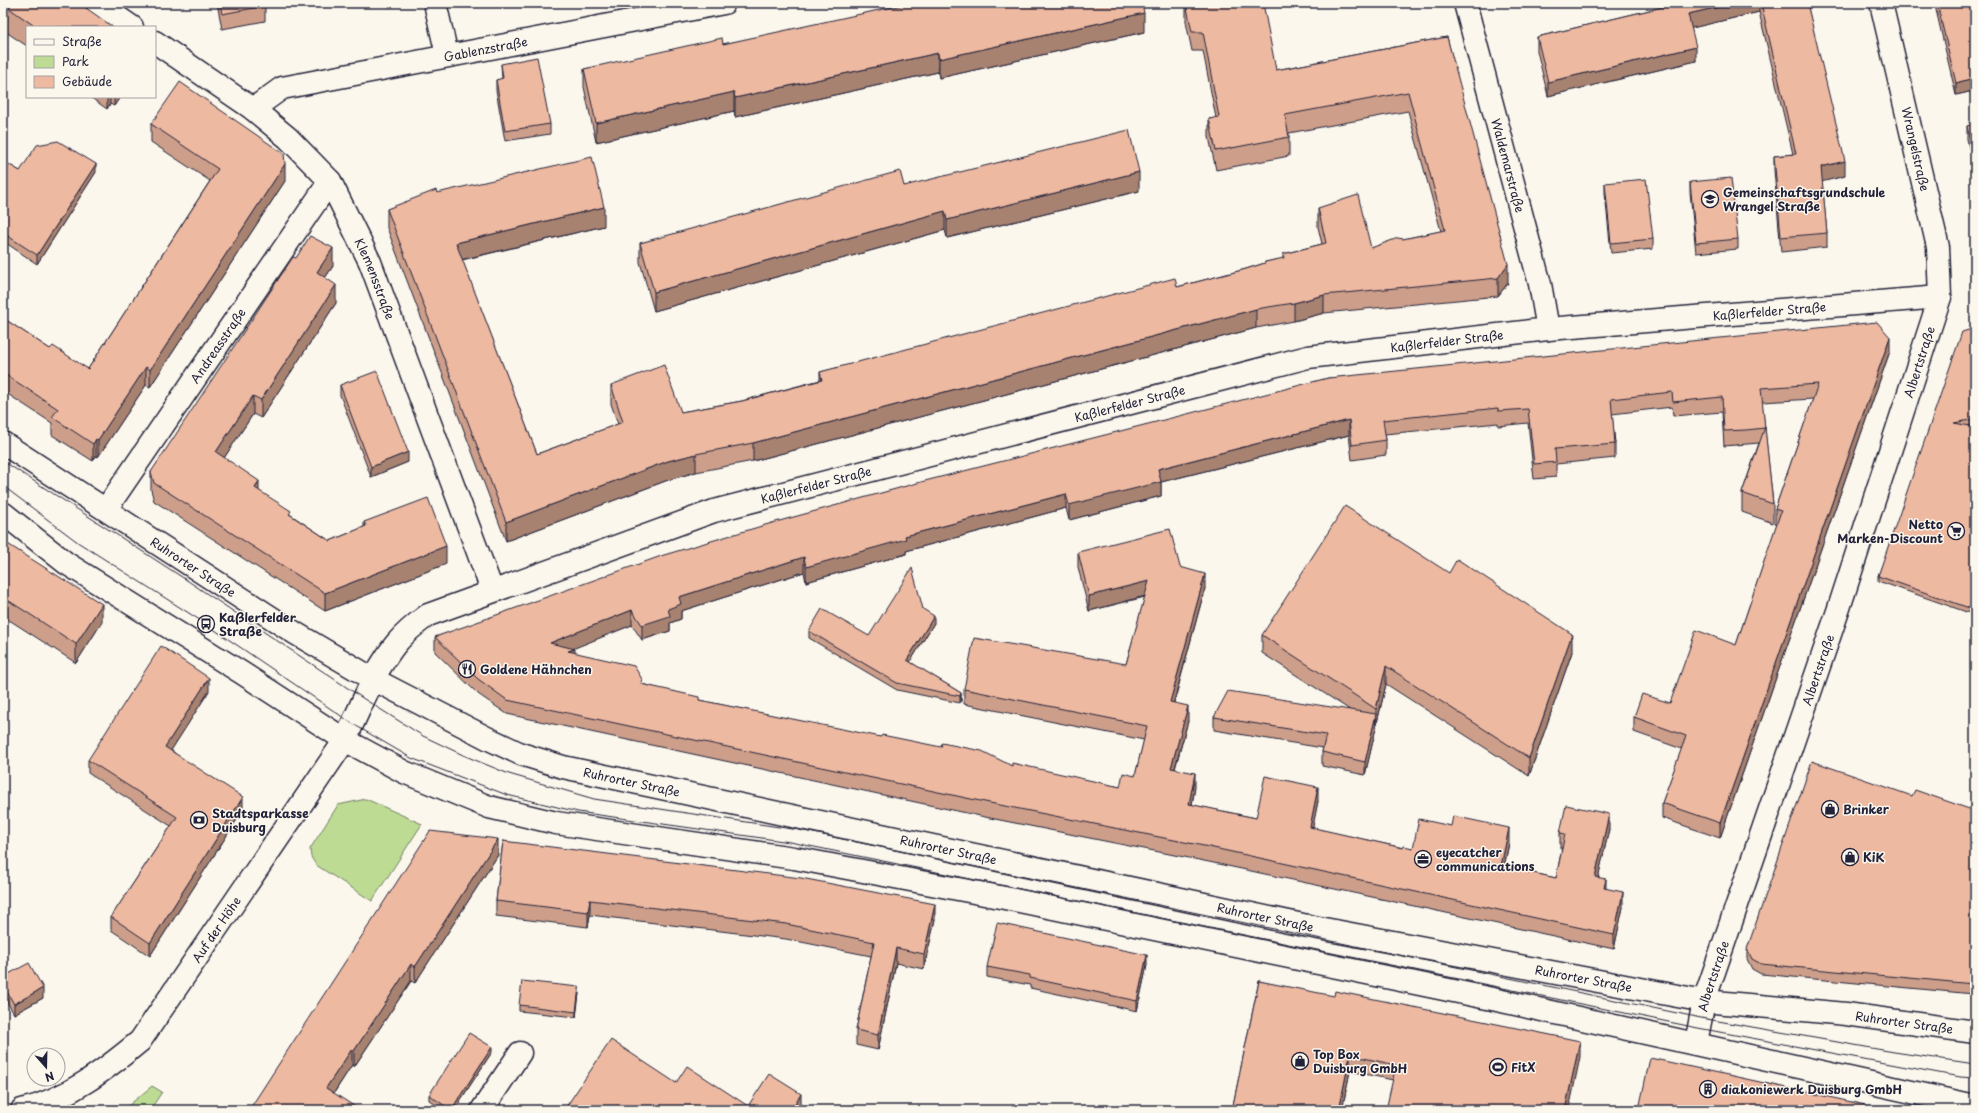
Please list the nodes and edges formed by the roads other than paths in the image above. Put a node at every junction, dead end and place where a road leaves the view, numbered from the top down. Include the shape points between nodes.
1 (97, 3) edge
2 (435, 3) edge
3 (724, 3) edge
4 (1465, 3) edge
5 (1881, 3) edge
6 (131, 26) edge
7 (156, 43) edge
8 (446, 55) junction
9 (253, 109) junction
10 (330, 181) junction
11 (1940, 297) junction
12 (1548, 329) junction
13 (3, 443) edge
14 (106, 510) junction
15 (3, 513) edge
16 (492, 590) junction
17 (373, 678) junction
18 (345, 740) junction
19 (1704, 1001) junction
20 (1975, 1032) edge
21 (1696, 1043) junction
22 (520, 1053) dead end
23 (66, 1103) edge
24 (1975, 1106) edge
25 (22, 1110) edge
26 (482, 1110) edge

1 - 6 street
2 - 8 street
3 - 8 street, Gablenzstraße
4 - 12 street, Waldemarstraße via 1540,284
5 - 11 street, Wrangelstraße via 1938,247
7 - 9 street, Klemensstraße
8 - 9 street, Gablenzstraße via 282,88
9 - 10 street, Klemensstraße via 288,138
10 - 14 street, Andreasstraße
10 - 16 street, Klemensstraße via 370,262
11 - 12 street, Kaßlerfelder Straße
11 - 19 street, Albertstraße via 1839,608
12 - 16 street, Kaßlerfelder Straße via 1308,357 714,512
13 - 14 street, Ruhrorter Straße
14 - 17 street, Ruhrorter Straße via 295,633
15 - 18 street via 66,563
16 - 17 street, Kaßlerfelder Straße via 428,615 417,622 392,646
17 - 18 street, Auf der Höhe
17 - 19 street, Ruhrorter Straße via 494,742 521,754 563,767 1303,925
18 - 21 street via 404,772 489,806 556,823 794,858 995,896
18 - 23 street, Auf der Höhe via 140,1041
19 - 20 street, Ruhrorter Straße via 1846,1014
19 - 21 street, Albertstraße
21 - 24 street
22 - 26 street
23 - 25 street, Auf der Höhe

